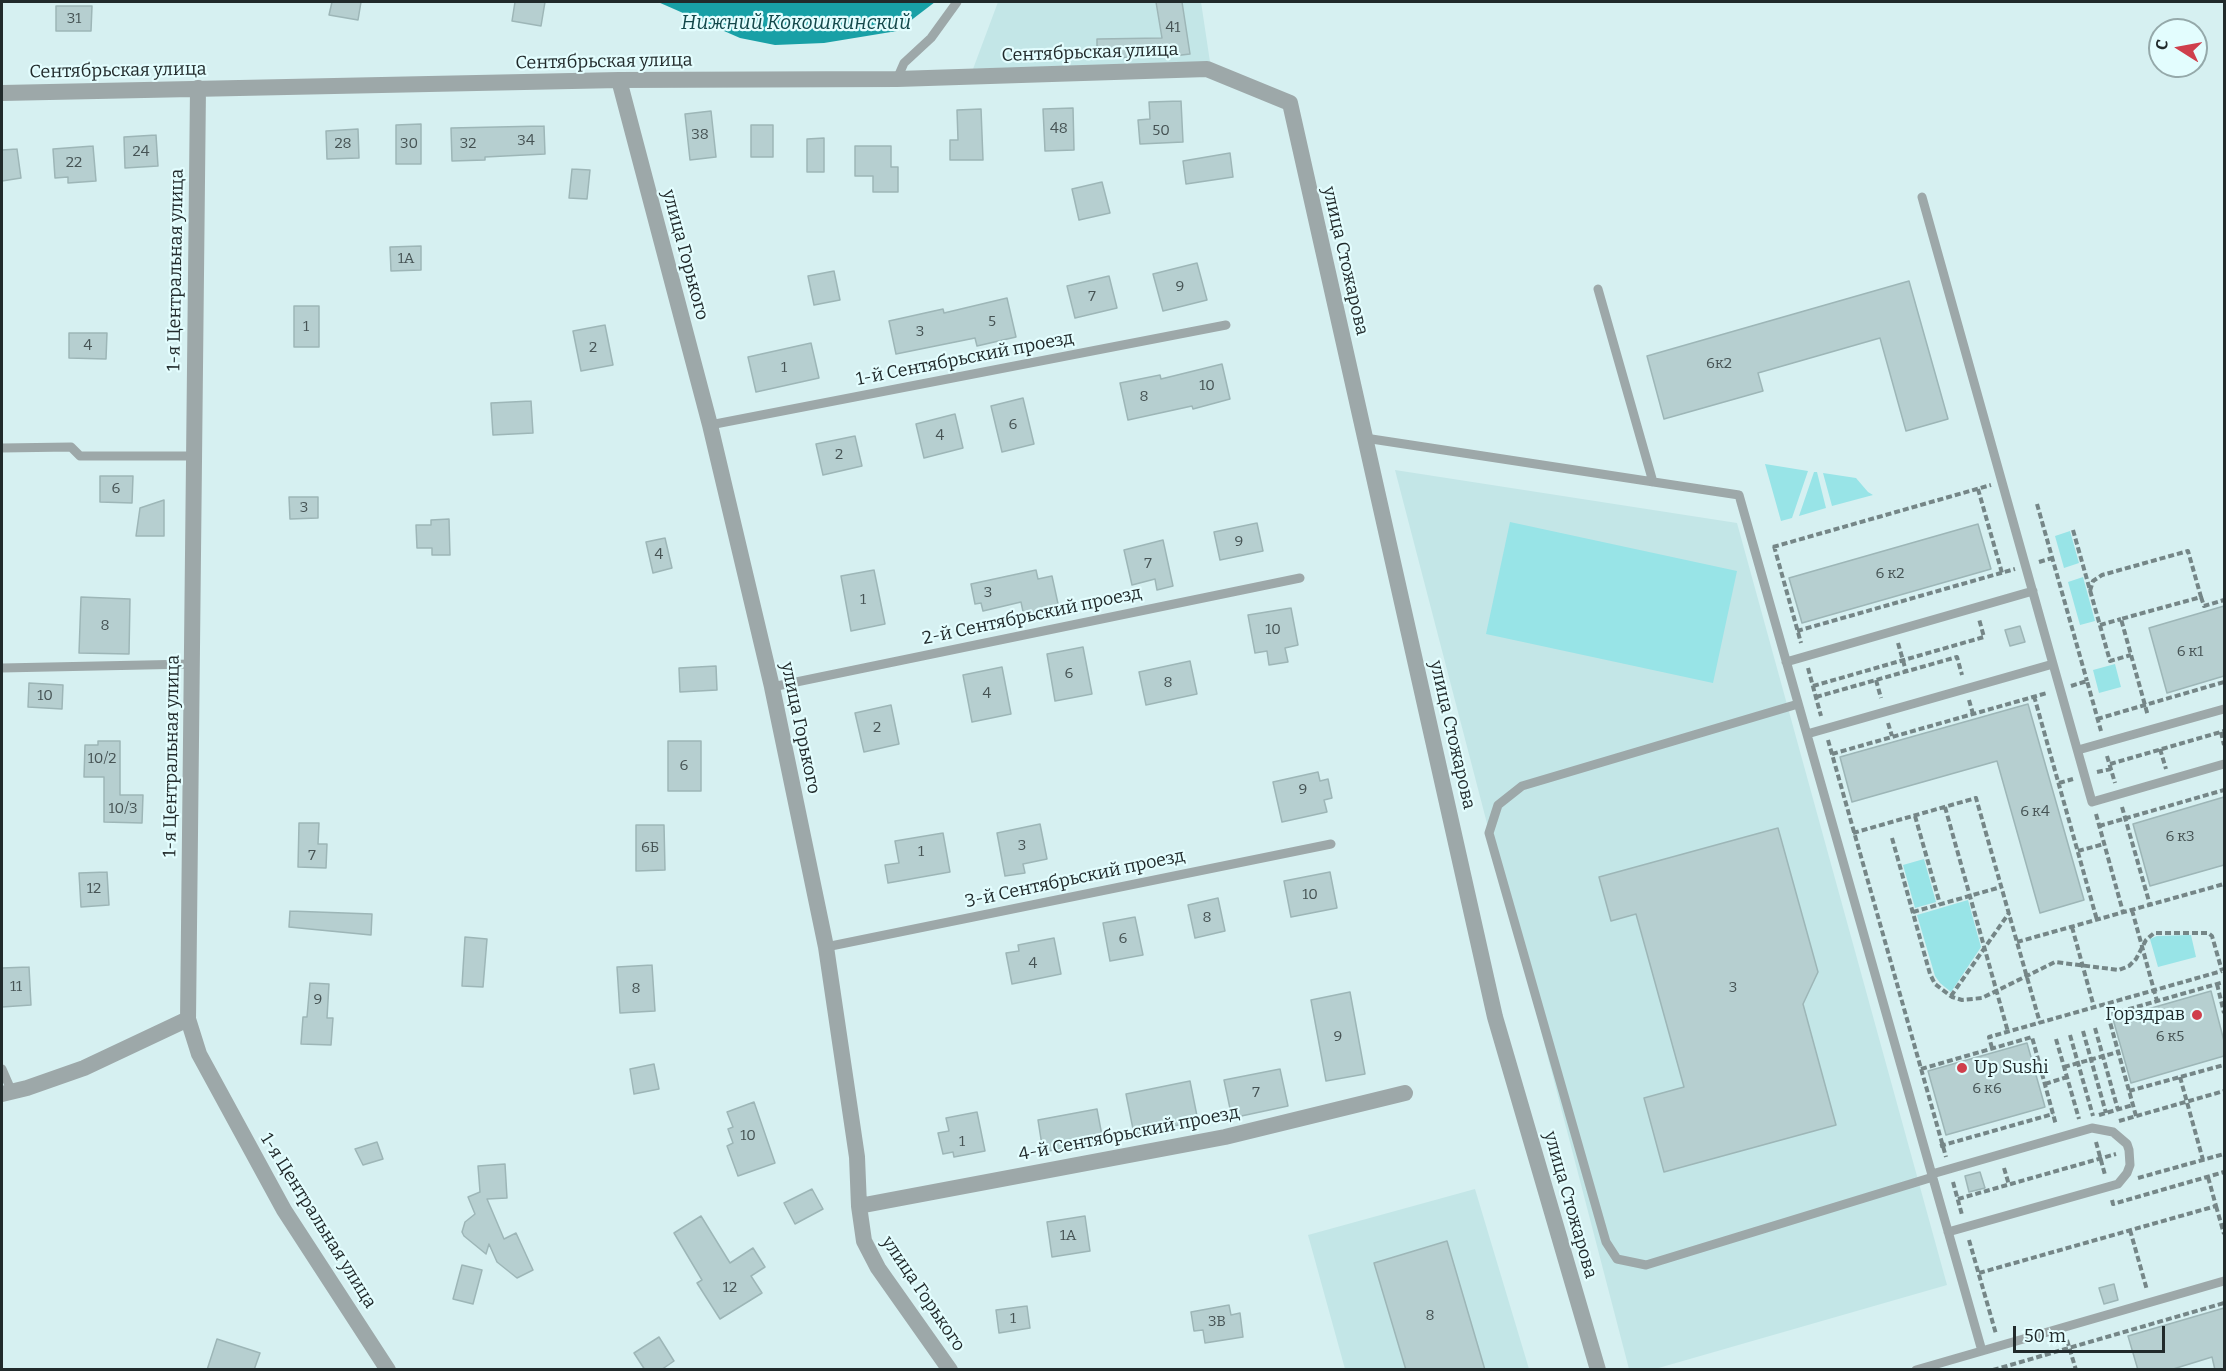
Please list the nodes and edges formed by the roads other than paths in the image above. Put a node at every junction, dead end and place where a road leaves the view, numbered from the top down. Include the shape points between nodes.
1 (957, 2) edge
2 (897, 79) junction
3 (618, 80) junction
4 (198, 88) junction
5 (2, 93) edge
6 (1290, 103) joint
7 (1922, 197) dead end
8 (1599, 289) dead end
9 (1226, 325) dead end
10 (710, 425) junction
11 (1365, 438) junction
12 (2, 448) edge
13 (194, 456) junction
14 (1653, 482) junction
15 (1300, 578) dead end
16 (2033, 591) junction
17 (1786, 662) junction
18 (192, 664) junction
19 (2053, 664) junction
20 (2, 668) edge
21 (772, 687) junction
22 (1798, 704) junction
23 (2224, 709) edge
24 (1807, 734) junction
25 (2078, 750) junction
26 (2224, 765) edge
27 (1331, 844) dead end
28 (826, 947) junction
29 (188, 1019) junction
30 (2, 1069) edge
31 (7, 1093) edge
32 (1405, 1093) dead end
33 (1932, 1175) junction
34 (859, 1206) junction
35 (1948, 1232) junction
36 (2224, 1281) edge
37 (1982, 1351) junction
38 (388, 1370) edge
39 (950, 1370) edge
40 (1598, 1370) edge
41 (1916, 1370) edge

1 - 2 lane via 931,38 904,63
2 - 3 street, Сентябрьская улица
2 - 6 street, Сентябрьская улица via 1207,69
3 - 4 street, Сентябрьская улица
3 - 10 street, улица Горького
4 - 5 street, Сентябрьская улица
4 - 13 street, 1-я Центральная улица
6 - 11 street, улица Стожарова
7 - 16 lane
8 - 14 lane
9 - 10 lane, 1-й Сентябрьский проезд
10 - 21 street, улица Горького
11 - 14 lane
11 - 40 street, улица Стожарова via 1495,1017
12 - 13 lane via 71,447 80,456
13 - 18 street, 1-я Центральная улица
14 - 17 lane via 1739,495
15 - 21 lane, 2-й Сентябрьский проезд
16 - 17 lane
16 - 19 lane
17 - 22 lane
18 - 20 lane
18 - 29 street, 1-я Центральная улица
19 - 24 lane
19 - 25 lane
21 - 28 street, улица Горького
22 - 24 lane
22 - 33 lane via 1522,786 1498,805 1489,833 1606,1242 1617,1259 1646,1264
23 - 25 lane
24 - 33 lane
25 - 26 lane via 2092,802
27 - 28 lane, 3-й Сентябрьский проезд
28 - 34 street, улица Горького via 857,1158
29 - 31 street via 84,1068
29 - 38 street, 1-я Центральная улица via 199,1054 284,1210
30 - 31 lane
32 - 34 street, 4-й Сентябрьский проезд via 1225,1137
33 - 35 lane
33 - 35 lane via 2092,1128 2113,1132 2129,1150 2127,1173 2113,1186
34 - 39 street, улица Горького via 861,1230 869,1253
35 - 37 lane
36 - 37 lane
37 - 41 lane

